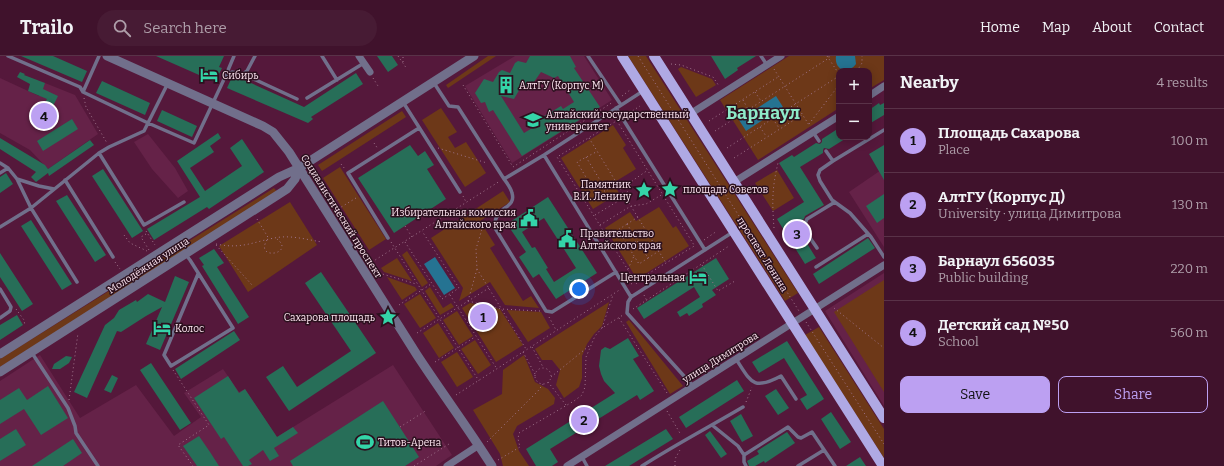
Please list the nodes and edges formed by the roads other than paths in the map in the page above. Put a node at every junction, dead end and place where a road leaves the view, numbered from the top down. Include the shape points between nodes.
1 (8, 56) edge
2 (99, 56) edge
3 (107, 56) edge
4 (234, 56) edge
5 (254, 56) edge
6 (322, 56) edge
7 (474, 56) edge
8 (588, 56) edge
9 (622, 56) edge
10 (654, 56) edge
11 (762, 56) edge
12 (781, 56) edge
13 (121, 59) edge
14 (362, 59) edge
15 (769, 64) junction
16 (370, 72) road end
17 (243, 74) junction
18 (226, 75) junction
19 (338, 80) junction
20 (433, 82) junction
21 (168, 84) junction
22 (884, 86) edge
23 (644, 90) junction
24 (83, 92) junction
25 (872, 94) edge
26 (308, 98) dead end
27 (297, 99) dead end
28 (403, 102) junction
29 (212, 104) junction
30 (621, 106) junction
31 (616, 108) junction
32 (690, 114) junction
33 (836, 118) edge
34 (148, 123) junction
35 (419, 128) junction
36 (884, 130) edge
37 (813, 132) junction
38 (819, 141) dead end
39 (826, 151) dead end
40 (98, 153) junction
41 (544, 155) junction
42 (833, 161) junction
43 (0, 163) edge
44 (8, 168) junction
45 (299, 168) junction
46 (0, 174) edge
47 (17, 178) junction
48 (504, 178) junction
49 (65, 180) junction
50 (734, 182) junction
51 (54, 189) junction
52 (460, 192) road end
53 (184, 202) dead end
54 (835, 202) junction
55 (31, 208) junction
56 (0, 227) edge
57 (734, 232) junction
58 (868, 234) junction
59 (388, 238) road end
60 (817, 248) dead end
61 (705, 250) junction
62 (186, 254) junction
63 (113, 257) dead end
64 (884, 257) edge
65 (884, 265) edge
66 (816, 267) dead end
67 (616, 272) junction
68 (198, 274) junction
69 (77, 282) dead end
70 (0, 289) edge
71 (631, 297) junction
72 (814, 309) junction
73 (0, 318) edge
74 (792, 323) junction
75 (32, 352) junction
76 (0, 354) edge
77 (736, 359) junction
78 (0, 372) edge
79 (693, 386) junction
80 (796, 399) dead end
81 (743, 407) road end
82 (884, 418) edge
83 (712, 426) junction
84 (483, 443) junction
85 (824, 450) junction
86 (744, 455) junction
87 (582, 457) junction
88 (495, 463) edge
89 (98, 466) edge
90 (448, 466) edge
91 (567, 466) edge
92 (587, 466) edge
93 (642, 466) edge
94 (746, 466) edge
95 (798, 466) edge
96 (835, 466) edge
97 (883, 466) edge

1 - 24 lane via 80,87
2 - 24 lane
3 - 13 street, Социалистический проспект
4 - 18 lane
5 - 17 lane
6 - 19 lane
7 - 20 street, Молодёжная улица
8 - 30 lane
9 - 23 main road, проспект Ленина
10 - 32 main road, проспект Ленина
11 - 15 lane
12 - 15 street
13 - 21 street, Социалистический проспект
14 - 16 street
14 - 19 lane
15 - 32 street
17 - 18 lane via 232,72
17 - 27 lane
18 - 29 lane
19 - 26 lane
20 - 28 street, Молодёжная улица
20 - 48 lane via 449,106 458,107
21 - 29 street, Социалистический проспект
21 - 34 lane
22 - 25 street
23 - 30 lane
23 - 57 main road, проспект Ленина
24 - 34 lane
28 - 35 lane
28 - 45 street, Молодёжная улица
29 - 34 lane via 194,142
29 - 45 street, Социалистический проспект via 273,132
30 - 31 lane
31 - 41 lane
31 - 61 lane
32 - 50 main road, проспект Ленина
33 - 37 street
34 - 40 lane via 144,131
35 - 52 lane
35 - 59 lane via 348,173
36 - 42 lane
37 - 38 lane
37 - 50 street
39 - 42 lane
40 - 49 lane
40 - 53 lane via 144,225
41 - 48 lane
41 - 67 lane
42 - 54 lane via 820,170 818,175
43 - 44 lane
44 - 46 lane
44 - 47 lane
45 - 62 street, Молодёжная улица via 287,189
45 - 76 street, Молодёжная улица via 279,177
45 - 84 street, Социалистический проспект via 448,402
47 - 51 lane
47 - 55 lane
48 - 67 lane via 513,197 510,204 497,213 494,220 495,228 546,311 552,312
49 - 51 lane
49 - 63 lane
50 - 72 main road, проспект Ленина
51 - 55 lane
54 - 58 lane via 850,213
54 - 60 lane via 805,222 805,228
55 - 56 lane
55 - 69 lane
57 - 61 lane
57 - 74 main road, проспект Ленина
58 - 64 lane
58 - 66 lane
61 - 71 lane
62 - 68 lane
62 - 75 street, Молодёжная улица
65 - 72 street, улица Димитрова
67 - 71 lane
68 - 68 lane via 233,328 171,366 164,355
70 - 73 lane via 11,307 10,311
71 - 79 lane via 627,313
72 - 74 street, улица Димитрова
72 - 82 main road, проспект Ленина
74 - 77 street, улица Димитрова
74 - 97 main road, проспект Ленина
75 - 78 street, Молодёжная улица
75 - 89 lane via 68,408 76,433
77 - 79 street, улица Димитрова
77 - 80 lane via 754,383 768,383 781,376
79 - 87 street, улица Димитрова
81 - 83 lane
83 - 86 lane via 738,446
83 - 93 lane
84 - 88 street, Социалистический проспект
84 - 90 street
85 - 86 lane via 812,432 802,438 788,427
85 - 95 lane
85 - 96 lane
86 - 94 lane
87 - 91 street, улица Димитрова
87 - 92 lane

